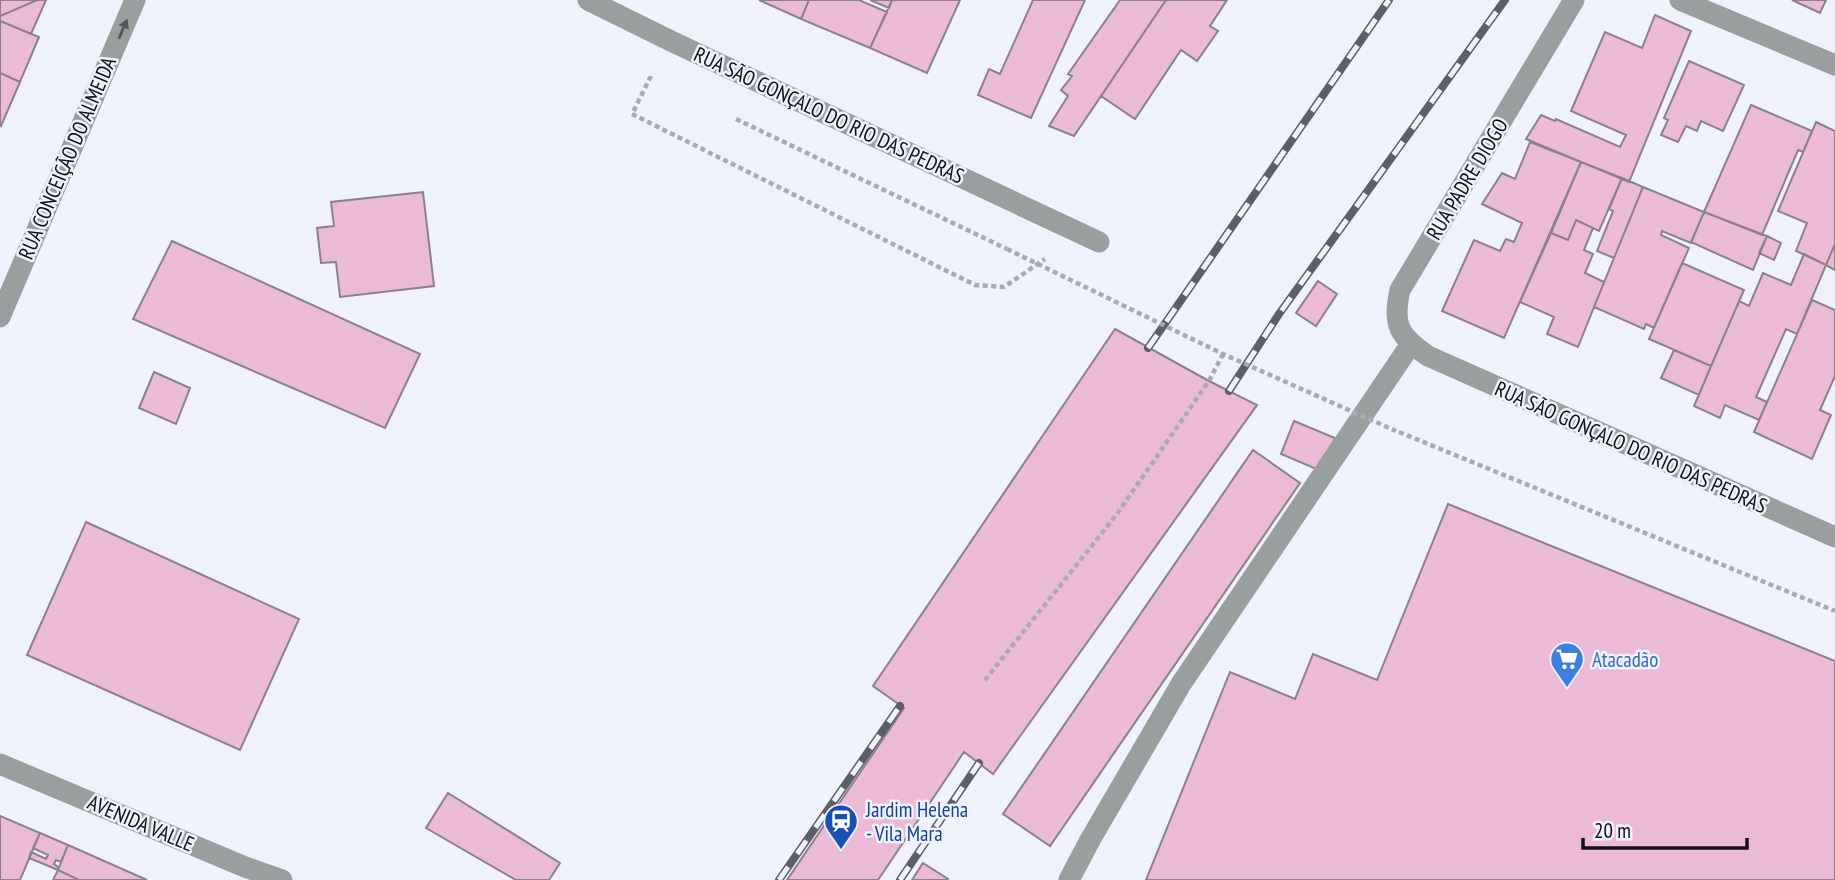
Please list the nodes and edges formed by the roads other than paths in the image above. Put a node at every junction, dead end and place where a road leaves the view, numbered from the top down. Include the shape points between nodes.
1 (135, 0) edge
2 (588, 0) edge
3 (1574, 0) edge
4 (1680, 0) edge
5 (1835, 65) edge
6 (1099, 242) dead end
7 (0, 317) edge
8 (1419, 350) junction
9 (1835, 537) edge
10 (0, 764) edge
11 (243, 874) edge
12 (282, 880) edge
13 (1069, 880) edge

7 -> 1 street, RUA CONCEIÇÃO DO ALMEIDA
2 - 6 street, RUA SÃO GONÇALO DO RIO DAS PEDRAS
3 - 8 street, RUA PADRE DIOGO via 1400,290 1395,310 1399,330
4 - 5 street
8 - 9 street, RUA SÃO GONÇALO DO RIO DAS PEDRAS
8 - 13 street via 1181,684
10 - 11 street, AVENIDA VALLE
11 - 12 street, AVENIDA VALLE

